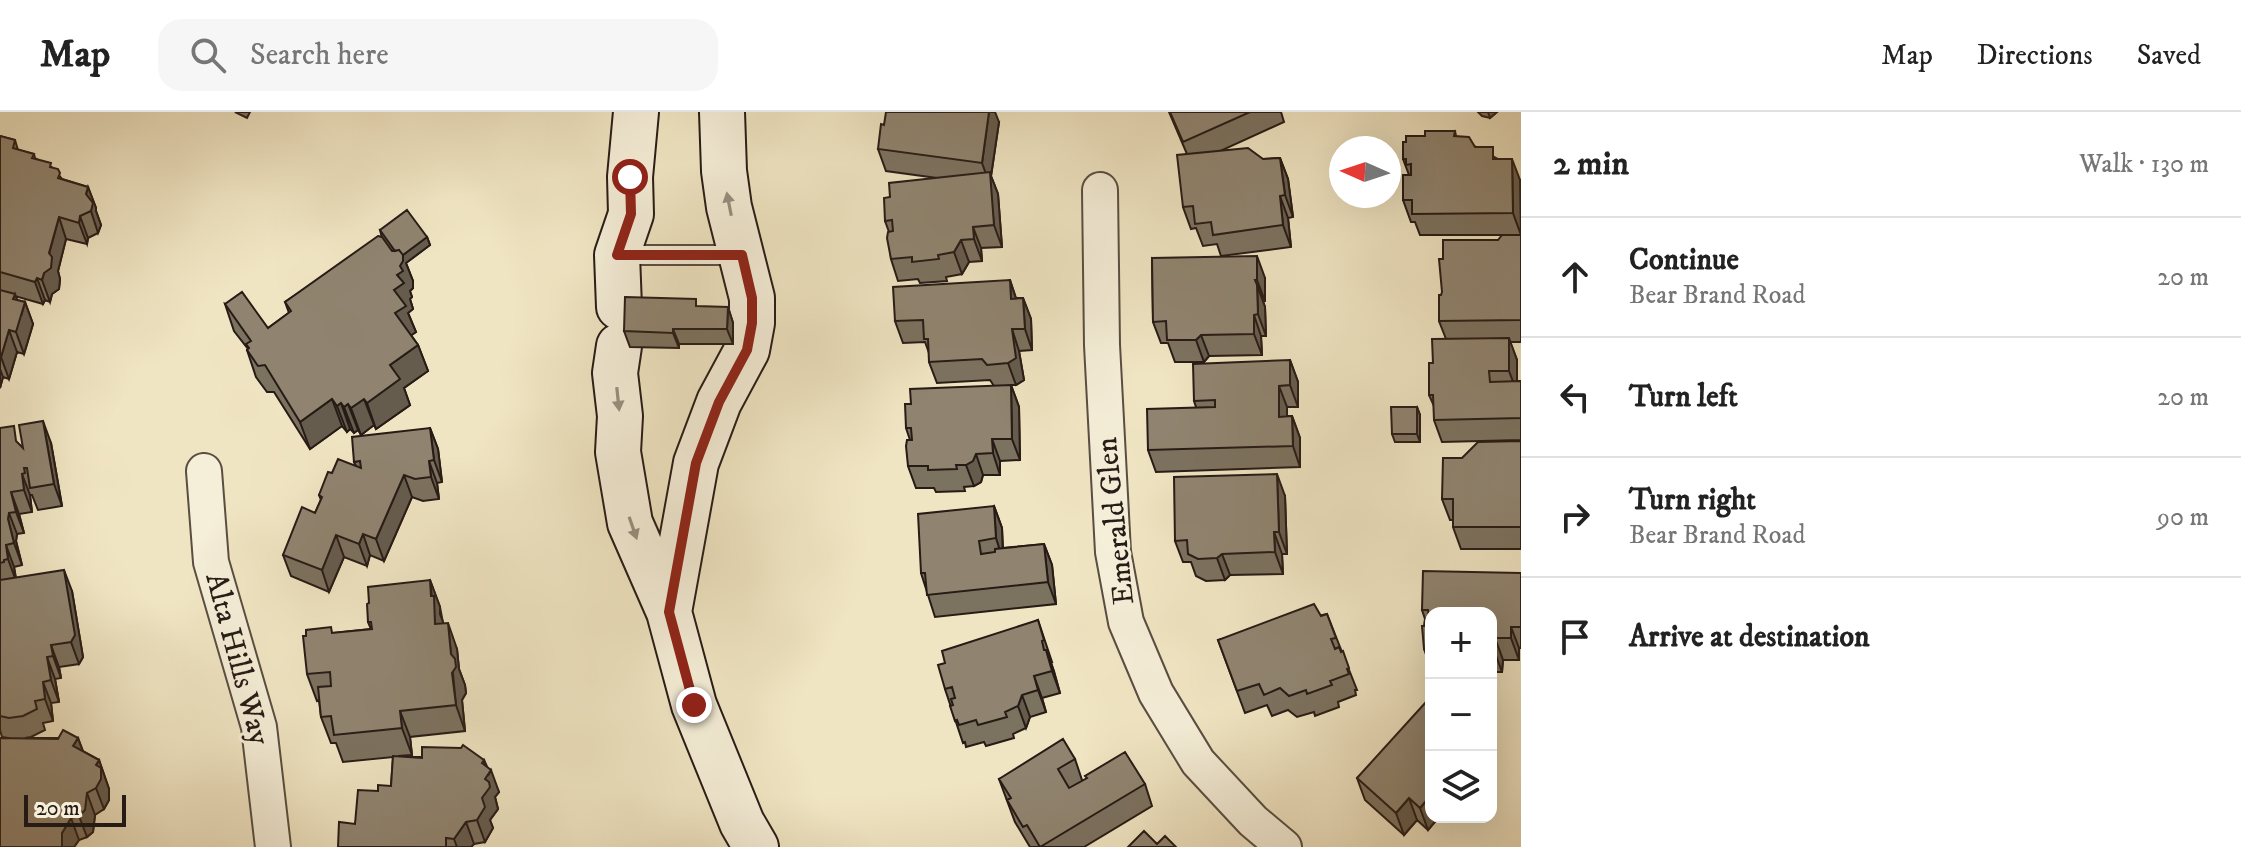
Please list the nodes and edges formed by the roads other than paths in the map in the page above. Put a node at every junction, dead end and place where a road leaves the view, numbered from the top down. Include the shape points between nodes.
1 (636, 112) edge
2 (722, 112) edge
3 (1100, 190) dead end
4 (617, 255) junction
5 (742, 255) junction
6 (204, 471) dead end
7 (669, 612) junction
8 (273, 847) edge
9 (756, 847) edge
10 (1284, 847) edge

1 - 4 street via 631,214
5 -> 2 street via 729,207
3 - 10 street, Emerald Glen via 1112,536 1126,622 1156,693 1198,762
4 - 5 lane
4 -> 7 street via 618,452 630,523
5 - 7 street via 752,298 750,336 696,463
6 - 8 street, Alta Hills Way via 211,562 259,727
7 - 9 street via 694,705

